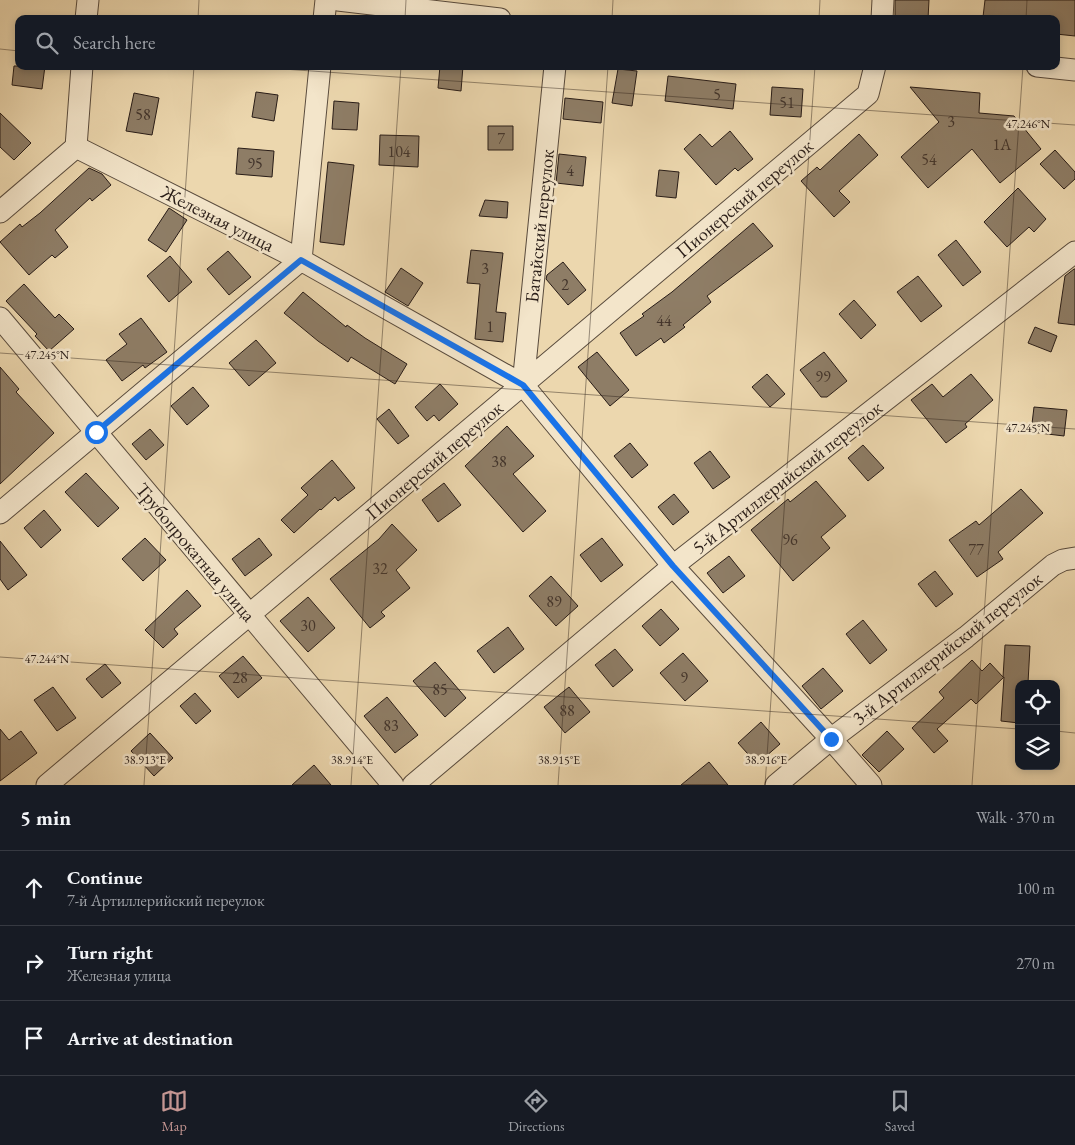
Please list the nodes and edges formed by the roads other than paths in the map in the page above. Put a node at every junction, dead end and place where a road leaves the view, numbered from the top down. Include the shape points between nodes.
1 (88, 0) edge
2 (326, 0) edge
3 (338, 0) edge
4 (883, 0) edge
5 (86, 15) edge
6 (324, 15) edge
7 (466, 15) edge
8 (882, 15) edge
9 (1060, 68) edge
10 (82, 70) edge
11 (320, 70) edge
12 (555, 70) edge
13 (874, 70) edge
14 (1075, 70) edge
15 (76, 146) junction
16 (0, 212) edge
17 (1075, 252) edge
18 (301, 260) junction
19 (0, 318) edge
20 (523, 385) junction
21 (96, 432) junction
22 (0, 513) edge
23 (1075, 558) edge
24 (673, 566) junction
25 (250, 615) junction
26 (831, 739) junction
27 (47, 785) edge
28 (393, 785) edge
29 (413, 785) edge
30 (776, 785) edge
31 (871, 785) edge

1 - 5 street
2 - 6 street
3 - 7 street
4 - 8 street
9 - 14 street
10 - 15 street
11 - 18 street
12 - 20 street, Батайский переулок
13 - 20 street, Пионерский переулок via 868,94
15 - 16 street
15 - 18 street, Железная улица
17 - 24 street, 5-й Артиллерийский переулок
18 - 20 street, Железная улица
18 - 21 street
19 - 21 street, Трубопрокатная улица
20 - 24 street, Железная улица
20 - 25 street, Пионерский переулок
21 - 22 street
21 - 25 street, Трубопрокатная улица
23 - 26 street, 3-й Артиллерийский переулок via 1053,564 966,637
24 - 26 street, Железная улица
24 - 29 street, 5-й Артиллерийский переулок
25 - 27 street, Пионерский переулок
25 - 28 street, Трубопрокатная улица
26 - 30 street, 3-й Артиллерийский переулок
26 - 31 street, Железная улица

